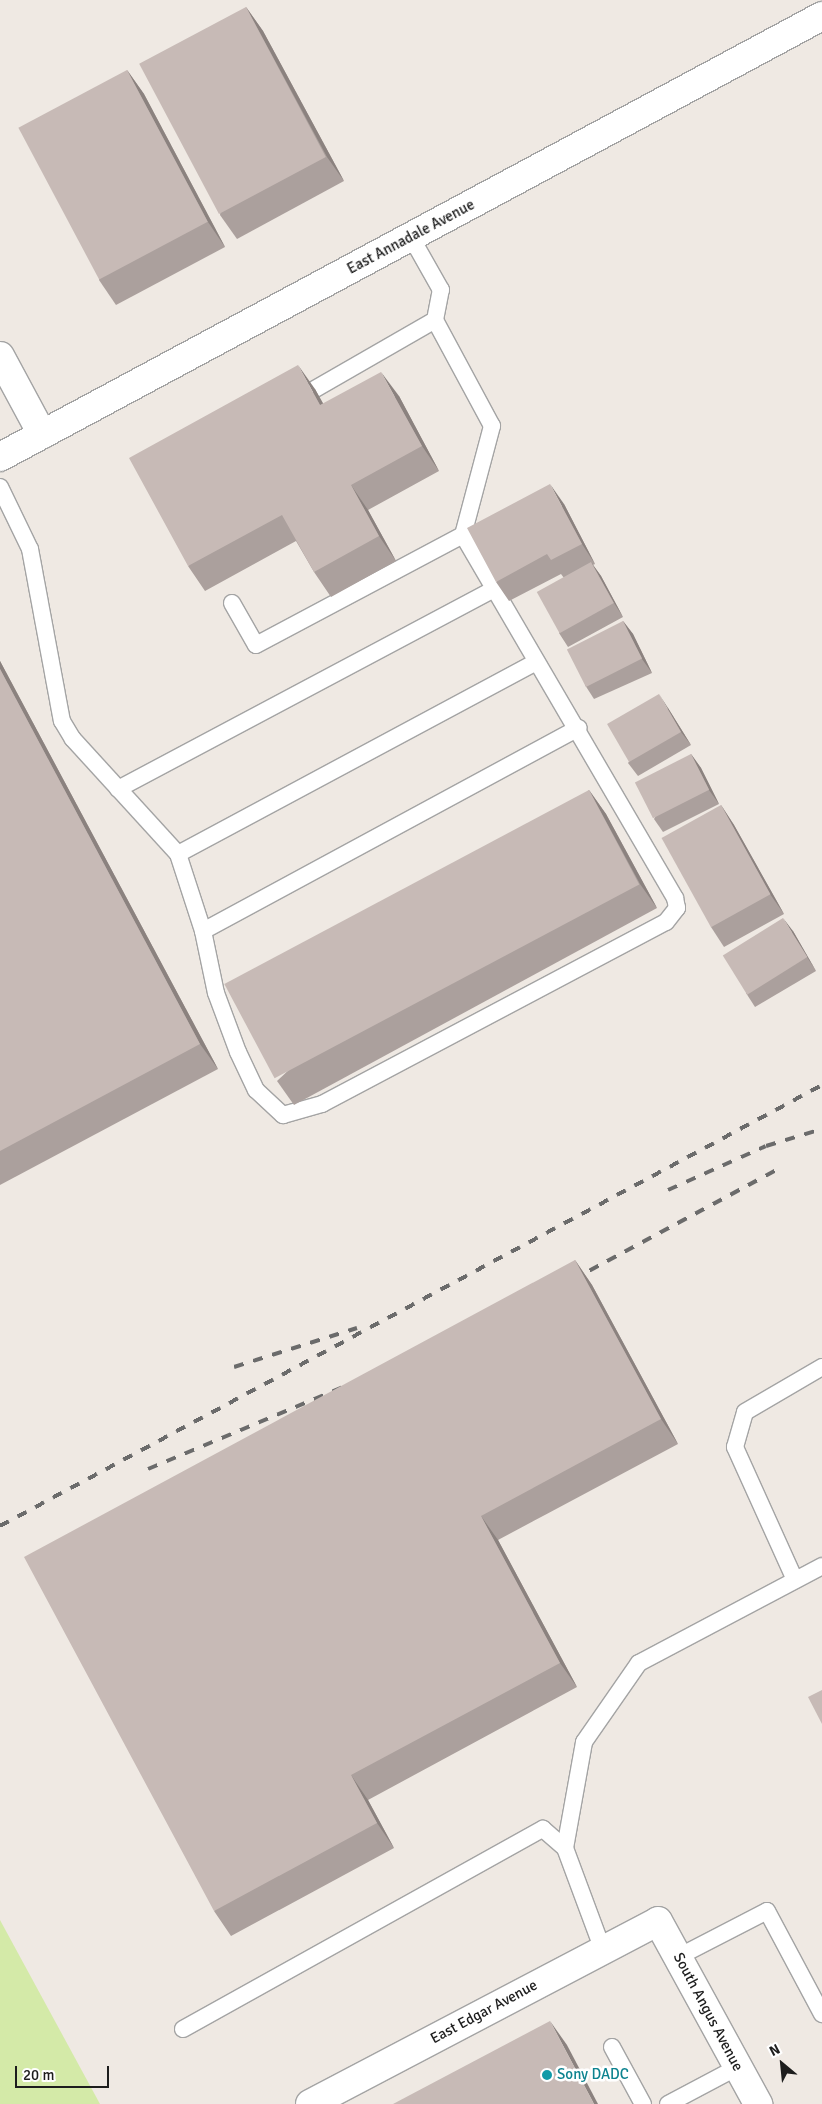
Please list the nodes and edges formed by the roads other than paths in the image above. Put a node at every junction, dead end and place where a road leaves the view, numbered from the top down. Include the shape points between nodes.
1 (822, 16) edge
2 (411, 237) junction
3 (435, 320) junction
4 (0, 356) edge
5 (315, 389) dead end
6 (42, 434) junction
7 (0, 457) edge
8 (0, 487) edge
9 (463, 535) junction
10 (493, 590) junction
11 (232, 603) dead end
12 (534, 663) junction
13 (579, 728) junction
14 (118, 789) junction
15 (178, 854) junction
16 (203, 931) junction
17 (822, 1367) edge
18 (822, 1566) edge
19 (795, 1580) junction
20 (565, 1848) junction
21 (658, 1921) joint
22 (603, 1950) junction
23 (678, 1957) junction
24 (822, 2014) edge
25 (183, 2029) dead end
26 (612, 2047) dead end
27 (738, 2067) junction
28 (310, 2104) edge
29 (643, 2104) edge
30 (668, 2104) edge
31 (758, 2104) edge

1 - 2 street, East Annadale Avenue
2 - 3 lane via 441,290
2 - 6 street, East Annadale Avenue
3 - 5 lane
3 - 9 lane via 492,426
4 - 6 street
6 - 7 street, East Annadale Avenue
8 - 14 lane via 30,549 62,721
9 - 10 lane
9 - 11 lane via 256,645
10 - 12 lane
10 - 14 lane
12 - 13 lane
12 - 15 lane
13 - 16 lane
13 - 16 lane via 675,898 677,908 666,922 322,1104 283,1115 256,1090 238,1052 216,993
14 - 15 lane
15 - 16 lane
17 - 19 lane via 745,1412 735,1447
18 - 19 lane
19 - 20 lane via 639,1664 584,1742
20 - 22 lane
20 - 25 lane via 543,1829
21 - 22 street, East Edgar Avenue
21 - 23 street, South Angus Avenue
22 - 28 street, East Edgar Avenue
23 - 24 lane via 767,1911
23 - 27 street, South Angus Avenue
26 - 29 lane
27 - 30 lane
27 - 31 street, South Angus Avenue

